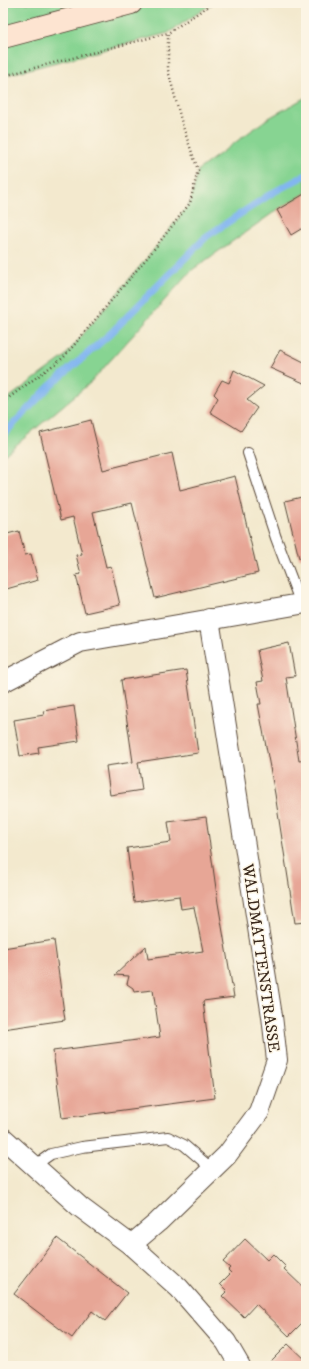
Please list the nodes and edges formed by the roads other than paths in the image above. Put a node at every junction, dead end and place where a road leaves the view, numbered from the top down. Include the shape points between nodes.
1 (131, 3) edge
2 (3, 37) edge
3 (248, 453) dead end
4 (303, 603) edge
5 (209, 619) junction
6 (3, 682) edge
7 (3, 1138) edge
8 (34, 1166) junction
9 (212, 1169) junction
10 (131, 1246) junction
11 (240, 1366) edge

1 - 2 main road
3 - 4 lane via 276,538
4 - 5 street
5 - 6 street via 80,642
5 - 9 street, WALDMATTENSTRASSE via 277,1060 259,1112 227,1155
7 - 8 street
8 - 9 lane via 51,1154 168,1137 184,1145
8 - 10 street via 80,1207
9 - 10 street, WALDMATTENSTRASSE
10 - 11 street via 179,1288 226,1342

